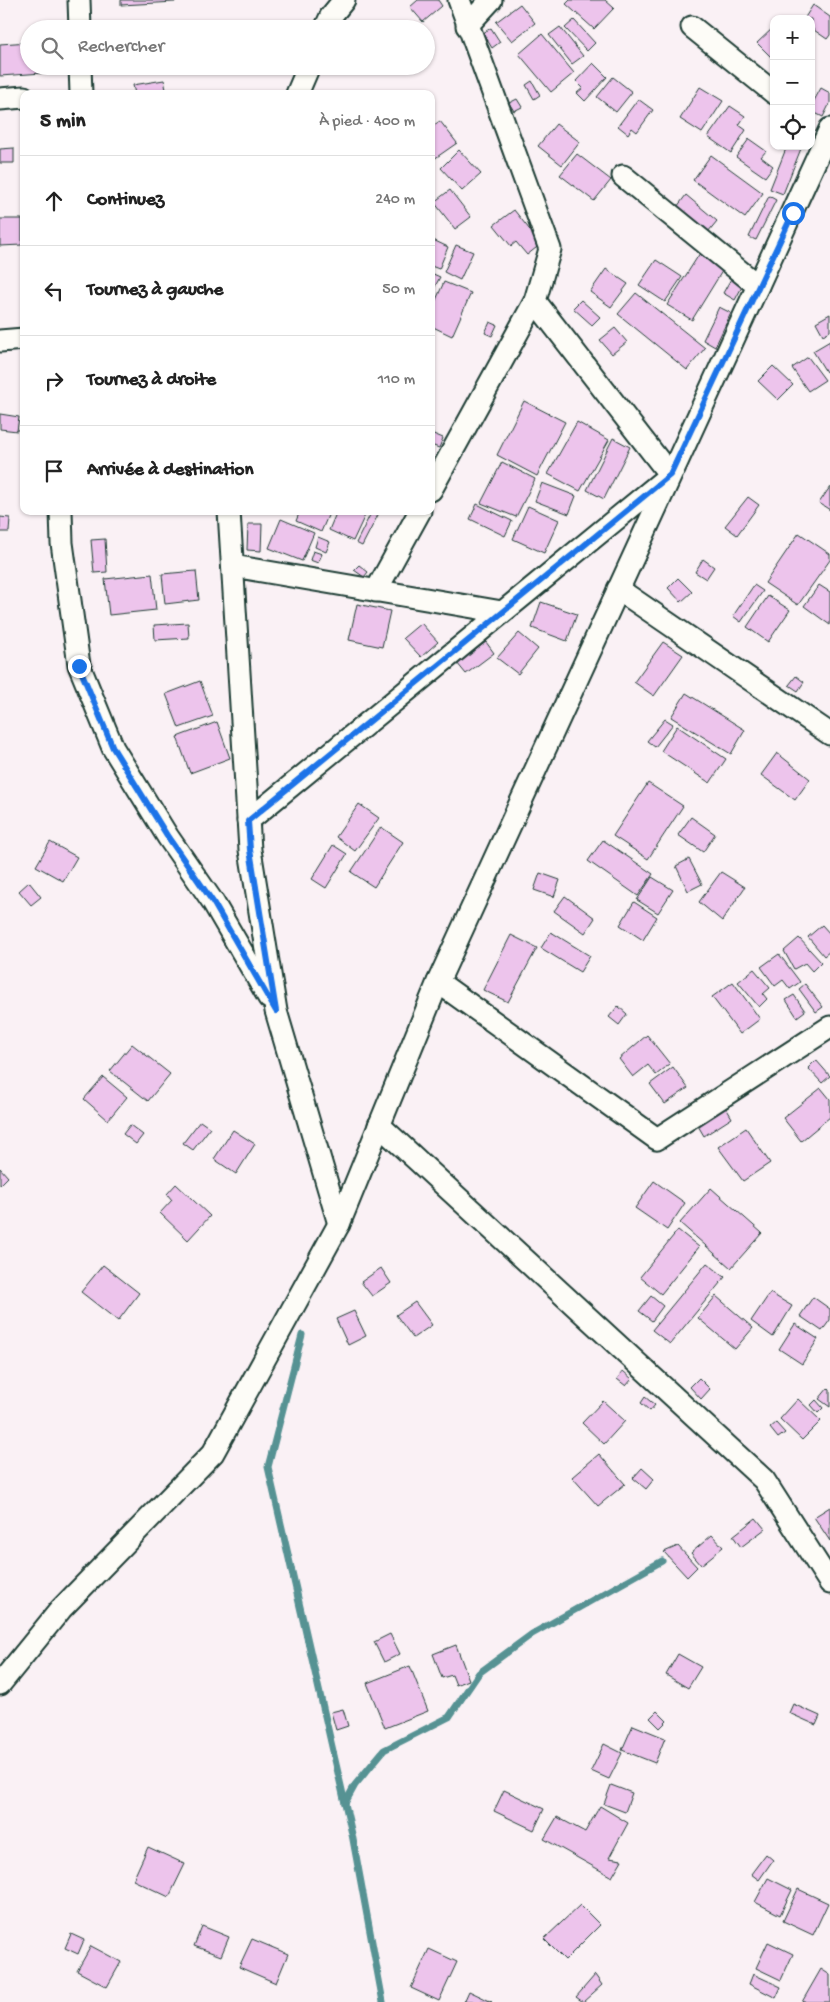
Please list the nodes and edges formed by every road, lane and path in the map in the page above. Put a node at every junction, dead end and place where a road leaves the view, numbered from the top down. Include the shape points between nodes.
1 (79, 0) edge
2 (344, 0) edge
3 (458, 0) edge
4 (491, 0) edge
5 (80, 20) edge
6 (329, 20) edge
7 (467, 26) junction
8 (692, 27) dead end
9 (80, 75) edge
10 (305, 75) edge
11 (81, 90) edge
12 (299, 90) edge
13 (770, 91) edge
14 (20, 98) edge
15 (0, 99) edge
16 (823, 130) edge
17 (623, 176) dead end
18 (758, 286) junction
19 (535, 301) junction
20 (20, 339) edge
21 (0, 341) edge
22 (670, 475) junction
23 (435, 483) edge
24 (61, 515) edge
25 (229, 515) edge
26 (418, 515) edge
27 (233, 566) junction
28 (618, 589) junction
29 (376, 591) junction
30 (502, 612) junction
31 (830, 734) edge
32 (248, 821) junction
33 (438, 982) junction
34 (276, 1011) junction
35 (830, 1027) edge
36 (380, 1125) junction
37 (339, 1224) junction
38 (830, 1583) edge
39 (0, 1684) edge

1 - 5 street
2 - 6 street
3 - 7 street
4 - 7 street
7 - 19 street via 550,248
8 - 13 street
9 - 11 street
10 - 12 street
14 - 15 street
16 - 18 street
17 - 18 street
18 - 22 street
19 - 22 street
19 - 23 street
20 - 21 street
22 - 28 street
22 - 30 street
24 - 34 street via 79,666 113,748 213,902
25 - 27 street
26 - 29 street
27 - 29 street
27 - 32 street
28 - 31 street
28 - 33 street
29 - 30 street
30 - 32 street
32 - 34 street
33 - 35 street via 657,1139
33 - 36 street
34 - 37 street
36 - 37 street
36 - 38 street via 764,1480
37 - 39 street via 213,1453 60,1609

